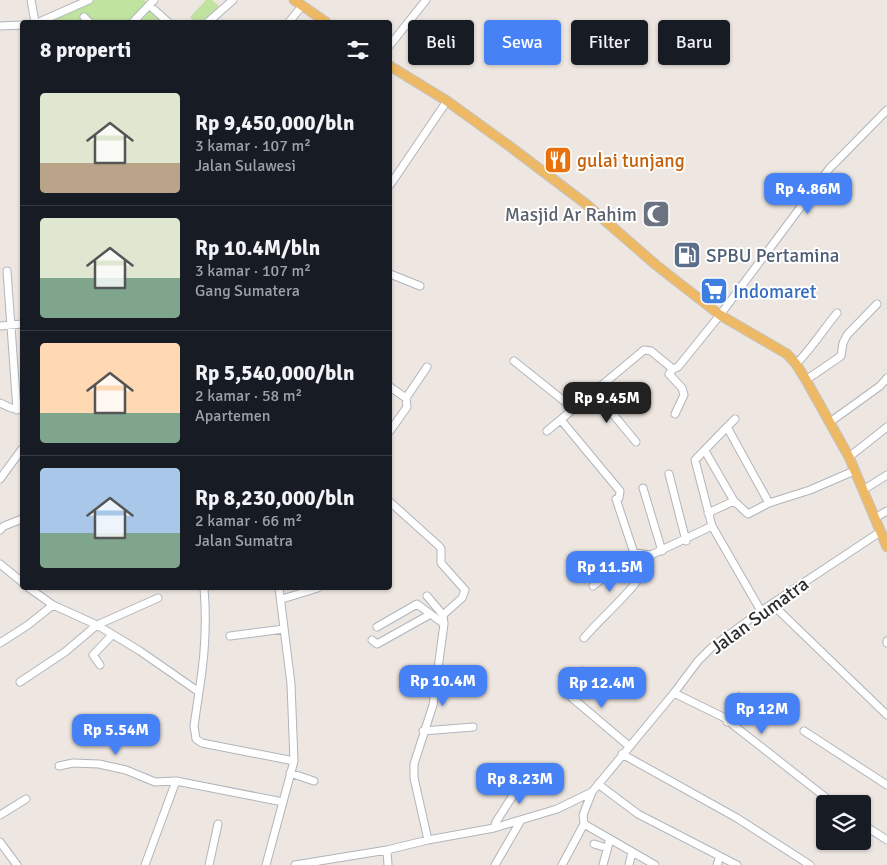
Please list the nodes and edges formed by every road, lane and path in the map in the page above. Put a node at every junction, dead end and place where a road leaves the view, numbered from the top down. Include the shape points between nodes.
1 (31, 0) edge
2 (89, 0) edge
3 (232, 0) edge
4 (426, 0) edge
5 (151, 2) edge
6 (298, 3) edge
7 (35, 20) edge
8 (51, 20) edge
9 (135, 20) edge
10 (166, 20) edge
11 (210, 20) edge
12 (292, 20) edge
13 (323, 20) edge
14 (20, 25) edge
15 (0, 26) edge
16 (392, 42) edge
17 (392, 67) edge
18 (447, 101) junction
19 (887, 110) edge
20 (392, 182) edge
21 (7, 271) dead end
22 (392, 275) edge
23 (420, 286) dead end
24 (877, 304) dead end
25 (837, 313) dead end
26 (720, 315) junction
27 (20, 324) edge
28 (10, 325) junction
29 (0, 326) edge
30 (514, 361) dead end
31 (796, 364) junction
32 (427, 367) dead end
33 (673, 369) junction
34 (887, 378) edge
35 (806, 380) junction
36 (392, 388) edge
37 (594, 391) junction
38 (406, 398) junction
39 (20, 402) edge
40 (0, 403) edge
41 (574, 409) junction
42 (20, 410) edge
43 (675, 414) dead end
44 (735, 419) dead end
45 (561, 420) junction
46 (830, 422) junction
47 (727, 427) junction
48 (887, 427) edge
49 (392, 428) edge
50 (546, 431) dead end
51 (636, 442) dead end
52 (705, 451) junction
53 (20, 452) edge
54 (849, 457) junction
55 (854, 472) junction
56 (669, 474) dead end
57 (887, 475) edge
58 (0, 479) edge
59 (643, 488) dead end
60 (863, 490) junction
61 (734, 501) junction
62 (769, 503) junction
63 (392, 504) edge
64 (887, 511) edge
65 (708, 513) junction
66 (874, 518) junction
67 (20, 520) edge
68 (712, 526) junction
69 (0, 530) edge
70 (880, 532) junction
71 (686, 540) junction
72 (887, 547) edge
73 (662, 551) junction
74 (634, 553) junction
75 (651, 555) junction
76 (1, 566) edge
77 (20, 580) edge
78 (593, 586) dead end
79 (32, 590) edge
80 (204, 590) edge
81 (280, 590) edge
82 (312, 590) edge
83 (427, 596) dead end
84 (158, 598) dead end
85 (282, 600) junction
86 (772, 604) junction
87 (53, 606) junction
88 (761, 611) junction
89 (429, 615) junction
90 (443, 615) junction
91 (444, 624) junction
92 (97, 625) junction
93 (377, 627) dead end
94 (284, 629) junction
95 (112, 635) junction
96 (230, 636) dead end
97 (584, 638) dead end
98 (372, 640) dead end
99 (0, 643) edge
100 (100, 665) dead end
101 (582, 671) dead end
102 (20, 682) dead end
103 (199, 692) junction
104 (674, 693) junction
105 (776, 712) dead end
106 (887, 715) edge
107 (727, 722) junction
108 (473, 727) dead end
109 (423, 731) junction
110 (804, 732) dead end
111 (629, 746) junction
112 (622, 754) junction
113 (294, 761) junction
114 (58, 766) dead end
115 (290, 773) junction
116 (526, 775) dead end
117 (176, 781) junction
118 (314, 782) dead end
119 (598, 784) junction
120 (887, 785) edge
121 (592, 792) junction
122 (822, 795) edge
123 (26, 798) dead end
124 (283, 802) junction
125 (0, 815) edge
126 (520, 822) junction
127 (218, 824) dead end
128 (584, 824) junction
129 (494, 828) junction
130 (871, 830) edge
131 (610, 839) junction
132 (428, 840) junction
133 (887, 840) edge
134 (0, 842) edge
135 (594, 844) dead end
136 (608, 848) junction
137 (386, 850) junction
138 (632, 852) junction
139 (720, 856) junction
140 (17, 865) edge
141 (145, 865) edge
142 (209, 865) edge
143 (266, 865) edge
144 (295, 865) edge
145 (388, 865) edge
146 (495, 865) edge
147 (562, 865) edge
148 (603, 865) edge
149 (629, 865) edge
150 (655, 865) edge
151 (717, 865) edge
152 (737, 865) edge
153 (810, 865) edge

1 - 7 street
2 - 8 street
3 - 11 street
4 - 16 street
5 - 9 street
5 - 10 street
6 - 12 street
6 - 13 main road
14 - 15 street
17 - 18 main road
18 - 20 street
18 - 26 main road via 586,204
19 - 26 street via 828,169
21 - 28 street
22 - 23 street
24 - 35 street via 847,335 841,356
25 - 31 street
26 - 31 main road via 756,334 787,354
26 - 33 street
27 - 28 street
28 - 29 street
28 - 39 street
30 - 41 street
31 - 35 main road
32 - 38 street
33 - 37 street via 651,351 644,350
33 - 43 street via 669,374 684,395
34 - 46 street
35 - 46 main road
36 - 38 street
37 - 41 street
37 - 51 street
38 - 49 street via 407,407
40 - 42 street
41 - 45 street
44 - 47 street
45 - 50 street
45 - 74 street via 620,491 616,499
46 - 54 main road
47 - 52 street
47 - 62 street
48 - 54 street
52 - 61 street
52 - 65 street via 695,460
53 - 58 street
54 - 55 main road
55 - 60 main road
55 - 62 street
56 - 71 street
57 - 60 street
59 - 73 street
60 - 66 main road
61 - 62 street via 748,514
61 - 65 street
63 - 90 street via 439,546 441,563 464,587 464,595
64 - 66 street
65 - 68 street
66 - 70 main road
67 - 69 street
68 - 71 street
68 - 88 street
70 - 72 main road
70 - 86 street, Jalan Sumatra
71 - 73 street
73 - 75 street
74 - 75 street
74 - 78 street
75 - 97 street via 649,566 640,578
76 - 77 street
79 - 87 street
80 - 103 street via 207,620
81 - 85 street
82 - 85 street
83 - 90 street
84 - 92 street
85 - 94 street
86 - 88 street, Jalan Sumatra
86 - 106 street
87 - 92 street
87 - 99 street
88 - 104 street, Jalan Sumatra via 705,654
89 - 91 street
89 - 93 street via 417,604
89 - 98 street via 377,644
90 - 91 street
91 - 109 street via 433,705
92 - 95 street
92 - 102 street via 65,652
94 - 96 street
94 - 113 street
95 - 100 street via 93,655
95 - 103 street
101 - 111 street via 569,690 571,696
103 - 113 street via 194,726 196,739
104 - 107 street
104 - 111 street, Jalan Sumatra
105 - 107 street via 739,696
107 - 122 street
108 - 109 street
109 - 132 street via 414,764 414,778
110 - 120 street
111 - 112 street, Jalan Sumatra
112 - 119 street, Jalan Sumatra
112 - 153 street via 737,818
113 - 115 street
114 - 117 street via 99,764 126,770 155,782
115 - 118 street
115 - 124 street
116 - 129 street
117 - 124 street
117 - 141 street
119 - 121 street, Jalan Sumatra
119 - 139 street via 638,814
121 - 126 street, Jalan Sumatra
121 - 128 street via 583,815
123 - 125 street
124 - 143 street
126 - 129 street, Jalan Sumatra
126 - 146 street
127 - 142 street
128 - 131 street
128 - 147 street
129 - 132 street, Jalan Sumatra
130 - 133 street
131 - 136 street
131 - 138 street
132 - 137 street, Jalan Sumatra
134 - 140 street
135 - 136 street
136 - 148 street
137 - 144 street, Jalan Sumatra
137 - 145 street
138 - 149 street
138 - 150 street
139 - 151 street
139 - 152 street

